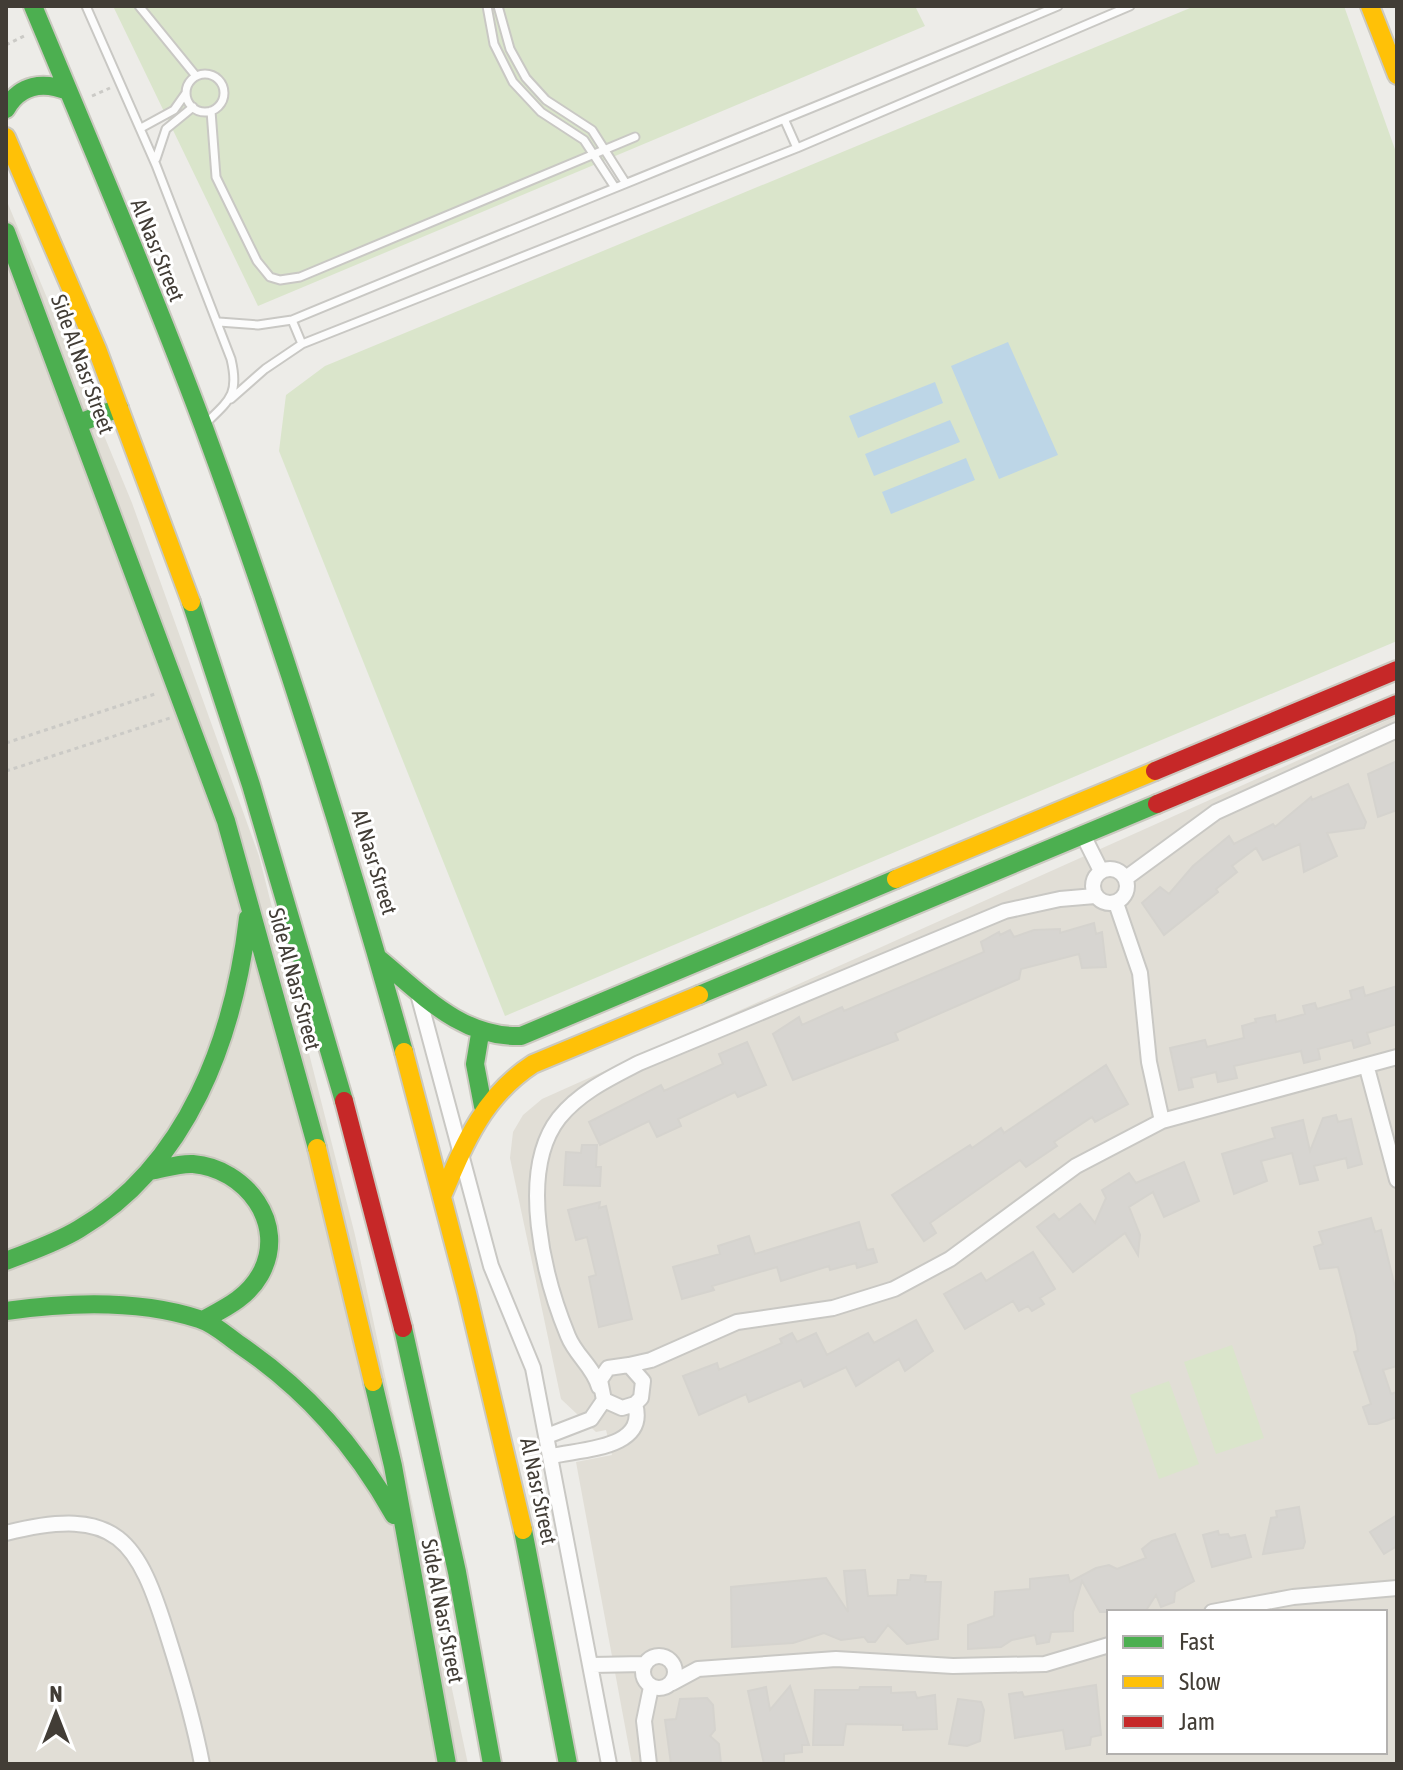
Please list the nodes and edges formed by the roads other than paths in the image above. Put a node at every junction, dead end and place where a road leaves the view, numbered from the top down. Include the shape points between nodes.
1 (33, 6) edge
2 (86, 6) edge
3 (139, 6) edge
4 (487, 6) edge
5 (498, 6) edge
6 (1058, 6) edge
7 (1130, 6) edge
8 (1370, 6) edge
9 (1397, 75) edge
10 (196, 76) junction
11 (186, 93) junction
12 (71, 97) junction
13 (193, 107) junction
14 (6, 109) edge
15 (211, 111) junction
16 (785, 121) junction
17 (141, 128) junction
18 (6, 137) edge
19 (635, 137) dead end
20 (797, 148) junction
21 (606, 150) junction
22 (596, 154) junction
23 (156, 165) junction
24 (625, 182) junction
25 (614, 186) junction
26 (6, 232) edge
27 (292, 320) junction
28 (219, 322) junction
29 (302, 344) junction
30 (231, 399) junction
31 (119, 408) junction
32 (79, 423) junction
33 (203, 426) junction
34 (1397, 670) edge
35 (1397, 704) edge
36 (1397, 730) edge
37 (1084, 837) junction
38 (1101, 871) junction
39 (1126, 878) junction
40 (1095, 896) junction
41 (249, 902) junction
42 (1116, 903) junction
43 (378, 958) junction
44 (417, 989) junction
45 (480, 1034) junction
46 (1397, 1057) edge
47 (1367, 1068) junction
48 (483, 1106) junction
49 (1162, 1121) junction
50 (460, 1154) junction
51 (150, 1171) junction
52 (1397, 1180) edge
53 (443, 1194) junction
54 (6, 1261) edge
55 (6, 1311) edge
56 (203, 1320) junction
57 (659, 1356) junction
58 (586, 1362) junction
59 (629, 1365) junction
60 (608, 1368) junction
61 (643, 1381) junction
62 (602, 1394) junction
63 (635, 1404) junction
64 (547, 1436) junction
65 (552, 1456) junction
66 (403, 1531) junction
67 (6, 1533) edge
68 (1397, 1588) edge
69 (1223, 1610) edge
70 (1107, 1646) edge
71 (668, 1659) junction
72 (645, 1664) junction
73 (592, 1665) junction
74 (713, 1667) junction
75 (672, 1683) junction
76 (651, 1687) junction
77 (202, 1764) edge
78 (447, 1764) edge
79 (492, 1764) edge
80 (568, 1764) edge
81 (609, 1764) edge
82 (649, 1764) edge

1 - 12 street, Al Nasr Street
2 - 17 lane
3 - 10 lane
4 - 22 lane via 494,44 513,82 541,112 578,134
5 - 21 lane via 510,49 526,78 546,100 592,130
6 - 16 lane
7 - 20 lane
8 - 9 street
10 - 11 lane
10 - 15 lane via 212,75 223,86 222,101
11 - 13 lane
11 - 17 lane via 174,110
12 - 14 street via 56,85 30,86
12 - 33 street, Al Nasr Street
13 - 15 lane
13 - 23 lane via 166,129 157,146
15 - 22 lane via 220,188 262,270 280,280 300,277
16 - 20 lane
16 - 24 lane
17 - 23 lane
18 - 31 street via 70,276
19 - 21 lane
20 - 29 lane
21 - 22 lane
21 - 24 lane
22 - 25 lane
23 - 28 lane
24 - 25 lane
25 - 27 lane
26 - 32 street, Side Al Nasr Street
27 - 28 lane via 258,325
27 - 29 lane
28 - 30 lane via 235,376
29 - 30 lane
30 - 33 lane
31 - 32 street
31 - 79 street via 261,809 366,1176 437,1465
32 - 41 street, Side Al Nasr Street via 226,821
33 - 43 street, Al Nasr Street via 325,780
34 - 45 street via 521,1036
35 - 37 street
36 - 39 street via 1216,812
37 - 38 street
37 - 48 street via 533,1064 505,1082
38 - 39 street via 1112,869
38 - 40 street via 1093,885
39 - 42 street via 1127,893
40 - 42 street
40 - 58 street via 1060,899 979,921 639,1063 571,1106 549,1136 537,1201 563,1324
41 - 51 street via 243,964 220,1047 200,1093
41 - 66 street, Side Al Nasr Street via 316,1145 393,1466
42 - 49 street via 1140,973 1149,1062
43 - 44 street
43 - 53 street, Al Nasr Street
44 - 45 street
44 - 50 street
45 - 48 street via 475,1064
46 - 47 street
47 - 49 street
47 - 52 street
48 - 50 street
49 - 57 street via 1076,1166 922,1276 833,1308 737,1322
50 - 53 street
50 - 64 street via 491,1266 533,1368
51 - 54 street via 89,1223
51 - 56 street via 174,1162 199,1161 224,1169 245,1183 269,1227 269,1252 254,1286 227,1312
53 - 80 street, Al Nasr Street via 507,1454
55 - 56 street via 82,1303
56 - 66 street via 285,1377 321,1410 373,1477
57 - 59 street
57 - 61 street
58 - 60 street
58 - 62 street
59 - 60 street
59 - 61 street
60 - 62 street
61 - 63 street
62 - 63 street via 622,1408
62 - 64 street via 591,1419
63 - 65 street via 636,1425 624,1439
64 - 65 street
65 - 73 street
66 - 78 street, Side Al Nasr Street
67 - 77 street via 69,1521 104,1531 133,1553 152,1584
68 - 69 street via 1293,1597
70 - 74 street via 1045,1664 953,1666 864,1659
71 - 72 street via 658,1656
71 - 74 street
71 - 75 street via 675,1667
72 - 73 street
72 - 76 street via 642,1674
73 - 81 street
74 - 75 street
75 - 76 street via 662,1689
76 - 82 street via 644,1721

